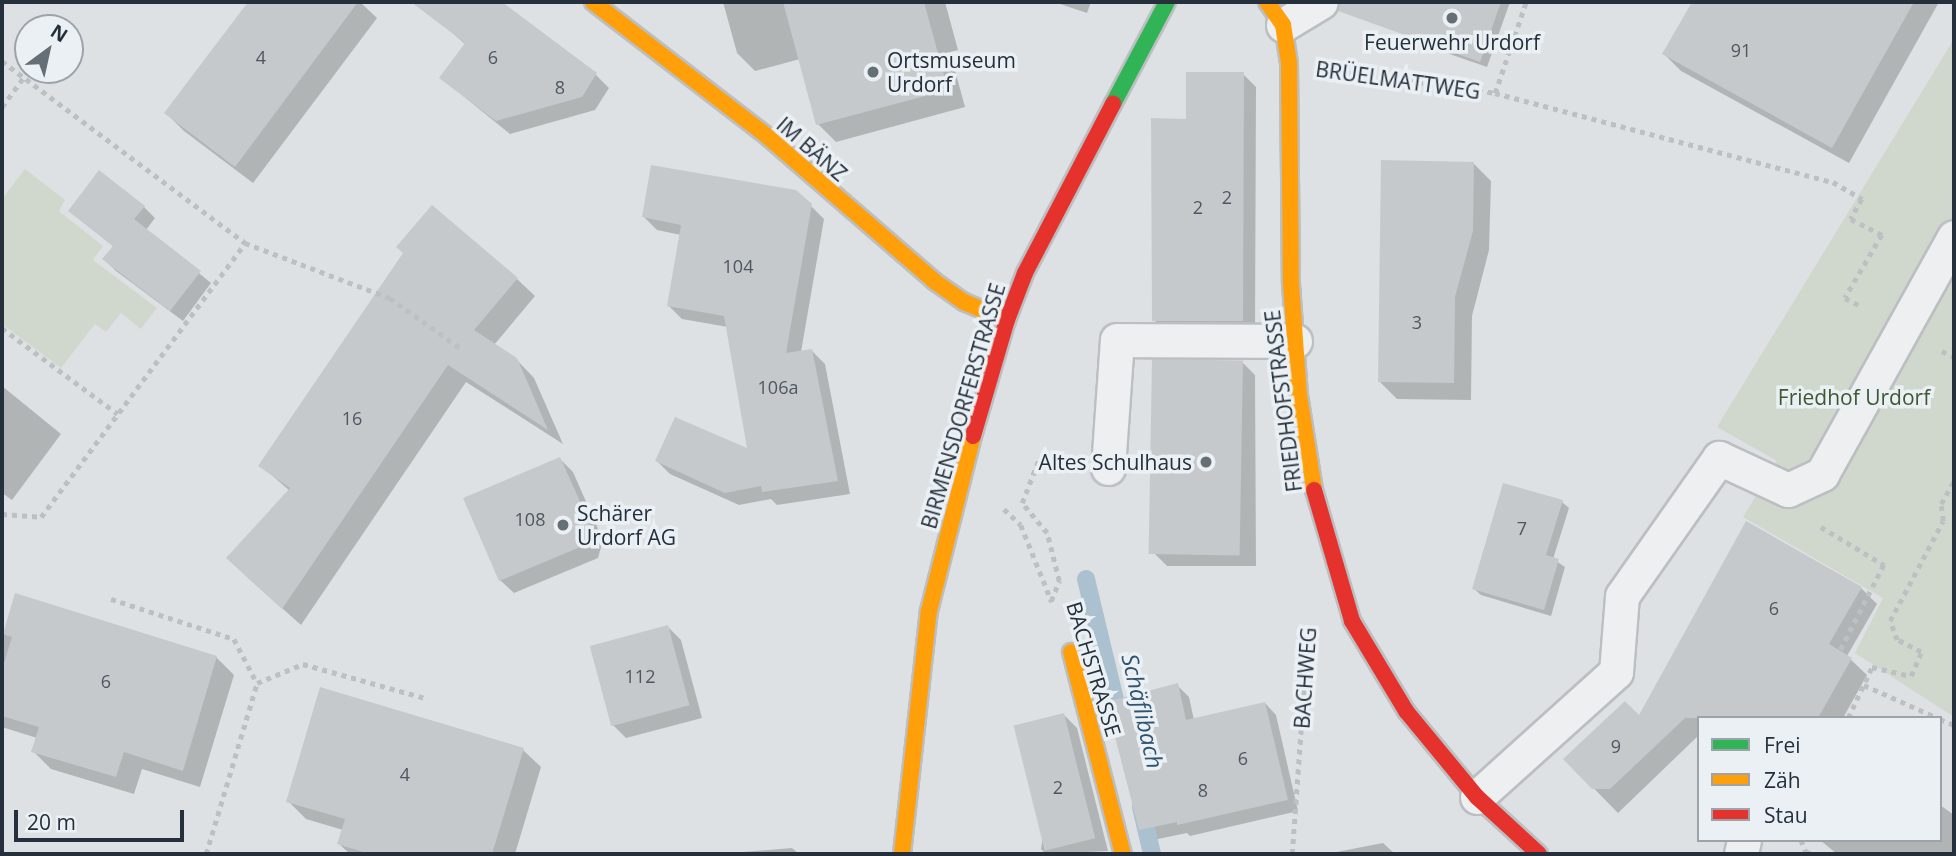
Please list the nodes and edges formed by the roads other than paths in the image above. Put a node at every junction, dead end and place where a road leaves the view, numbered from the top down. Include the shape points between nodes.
1 (593, 2) edge
2 (1167, 2) edge
3 (1321, 2) edge
4 (1275, 13) edge
5 (1954, 237) edge
6 (1007, 320) junction
7 (1295, 341) junction
8 (1108, 468) road end
9 (1071, 652) road end
10 (1477, 797) junction
11 (902, 854) edge
12 (1123, 854) edge
13 (1539, 854) edge

1 - 6 street, IM BÄNZ via 768,137 934,281 964,302
2 - 6 street, BIRMENSDORFERSTRASSE via 1025,273
3 - 4 lane
4 - 7 street, FRIEDHOFSTRASSE via 1289,64
5 - 10 lane via 1822,474 1788,490 1719,458 1622,596 1616,672
6 - 11 street, BIRMENSDORFERSTRASSE via 929,611
7 - 8 lane via 1117,340
7 - 10 street, FRIEDHOFSTRASSE via 1315,502 1352,621 1406,710
9 - 12 street, BACHSTRASSE
10 - 13 street, FRIEDHOFSTRASSE

